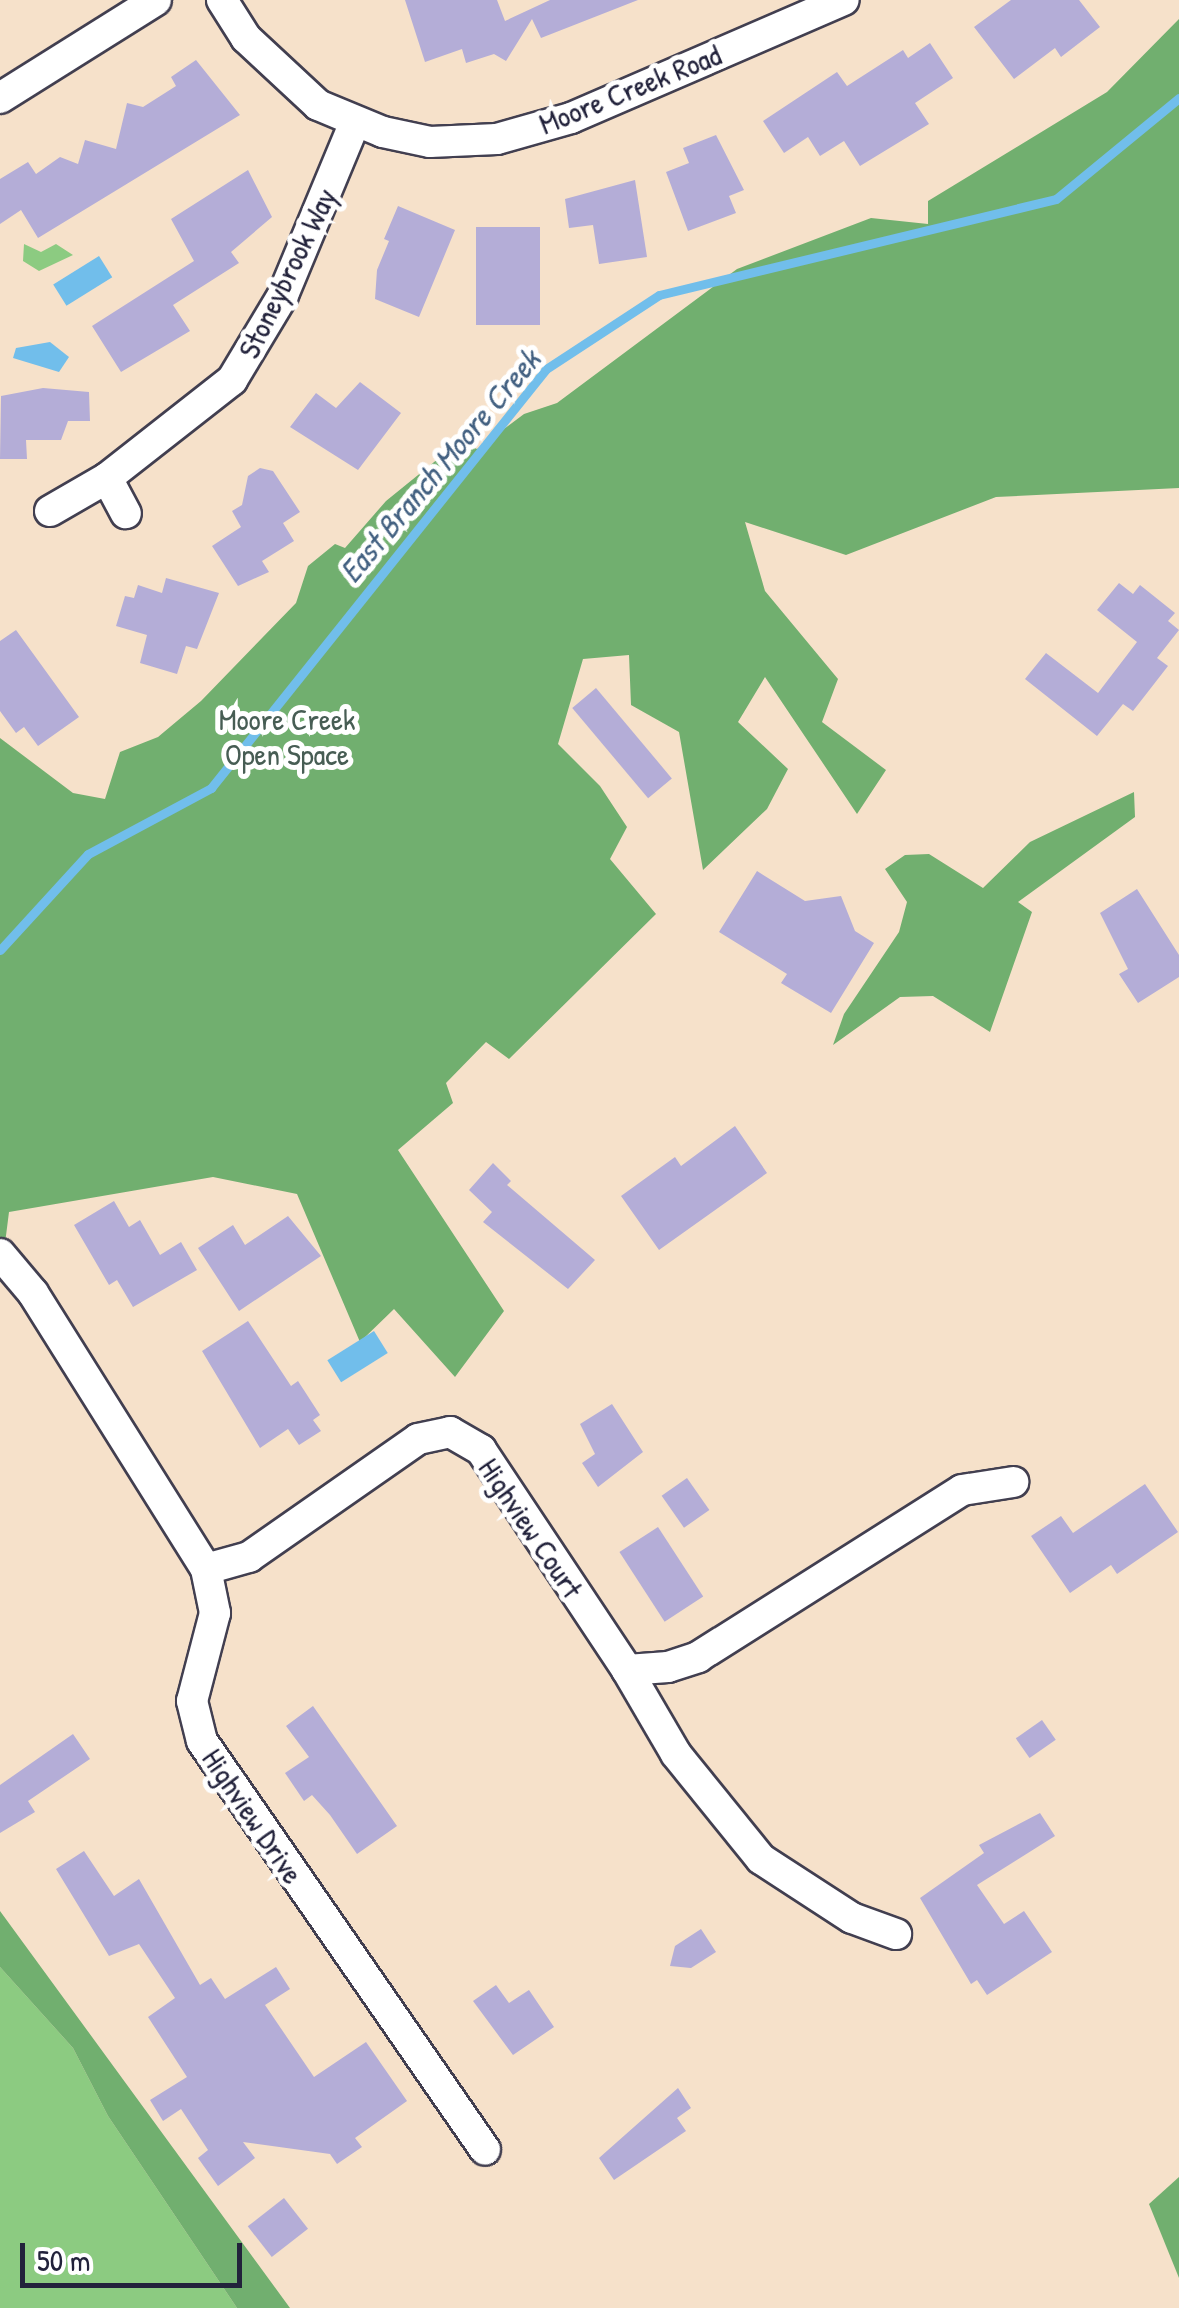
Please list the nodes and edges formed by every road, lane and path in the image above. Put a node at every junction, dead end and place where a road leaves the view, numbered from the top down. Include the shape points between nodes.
1 (156, 0) edge
2 (222, 0) edge
3 (844, 0) edge
4 (0, 98) edge
5 (355, 122) junction
6 (107, 478) junction
7 (50, 511) dead end
8 (126, 513) dead end
9 (0, 1254) edge
10 (1014, 1482) dead end
11 (206, 1569) junction
12 (627, 1670) junction
13 (896, 1934) dead end
14 (485, 2150) dead end

1 - 4 street
2 - 5 street, Moore Creek Road via 290,86
3 - 5 street, Moore Creek Road via 572,118 497,140 430,142
5 - 6 street, Stoneybrook Way via 263,336 232,380 198,412
6 - 7 street, Stoneybrook Way
6 - 8 street
9 - 11 street, Highview Drive via 33,1294
10 - 12 street via 962,1490 698,1657
11 - 12 street, Highview Court via 249,1556 418,1439 450,1432 480,1450
11 - 14 street, Highview Drive via 215,1613 192,1701 202,1741
12 - 13 street, Highview Court via 676,1754 761,1859 852,1918

